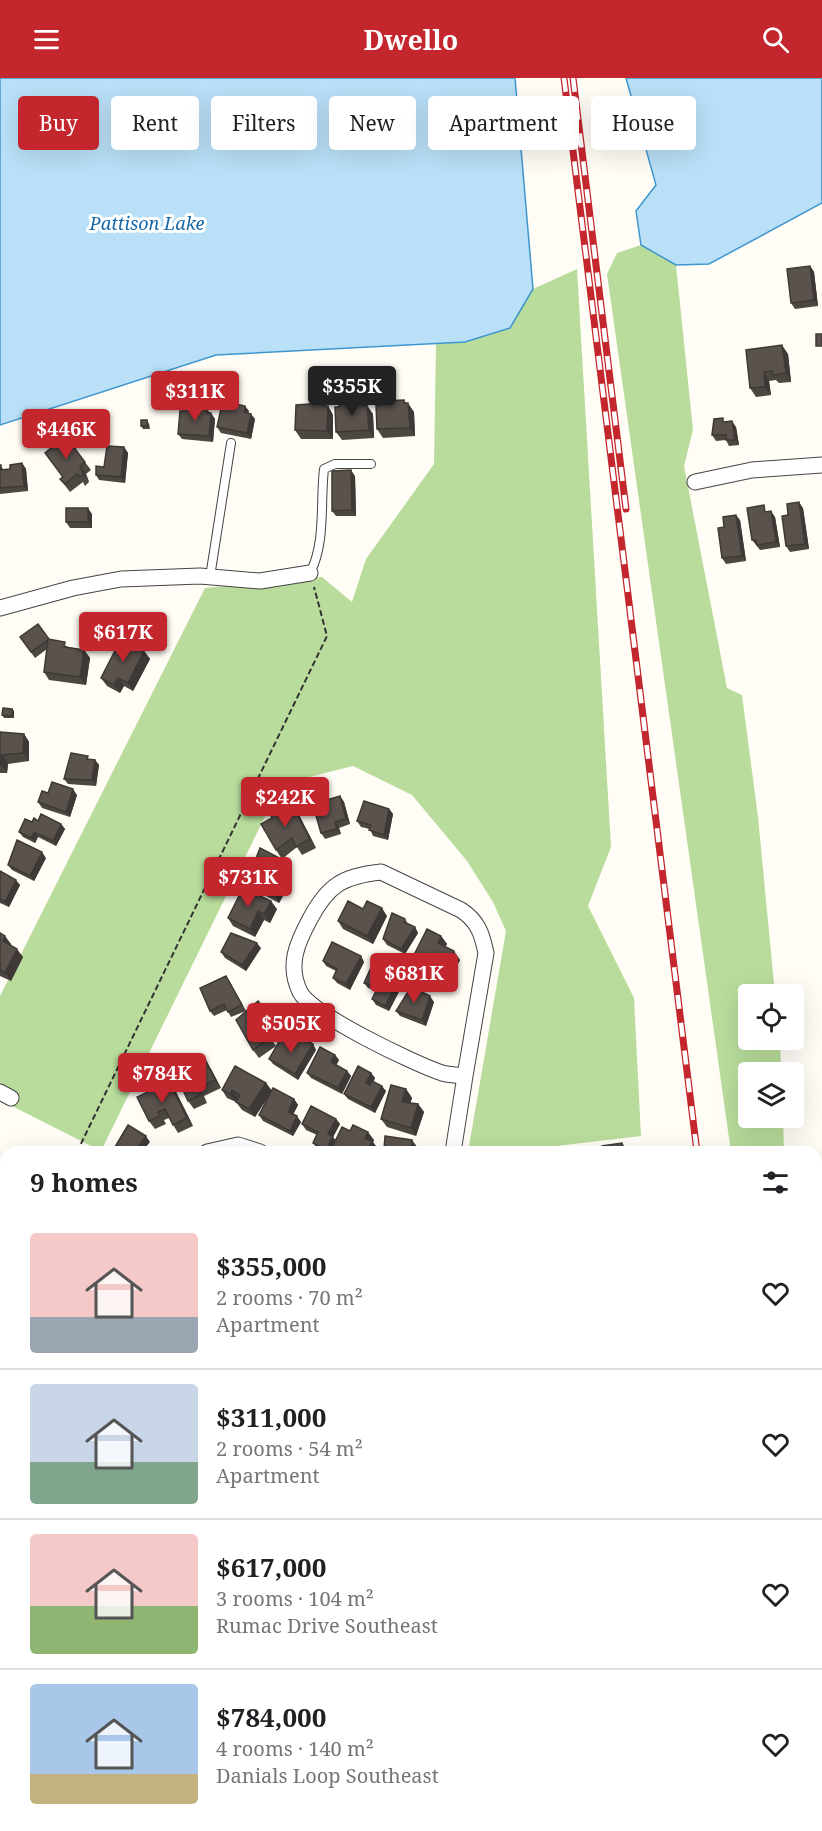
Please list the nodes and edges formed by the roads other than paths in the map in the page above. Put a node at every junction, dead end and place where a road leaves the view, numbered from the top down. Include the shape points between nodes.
1 (231, 443) dead end
2 (371, 464) dead end
3 (822, 465) edge
4 (695, 483) dead end
5 (310, 573) joint
6 (210, 577) junction
7 (0, 608) edge
8 (465, 1076) junction
9 (454, 1146) edge

1 - 6 lane
2 - 5 lane via 335,464 324,469 320,537
3 - 4 street via 781,466
5 - 6 street via 260,581
6 - 7 street via 121,579
8 - 8 street via 442,1073 336,1023 301,993 293,961 297,943 322,897 347,877 381,872 461,910 472,917 482,933 486,953
8 - 9 street

